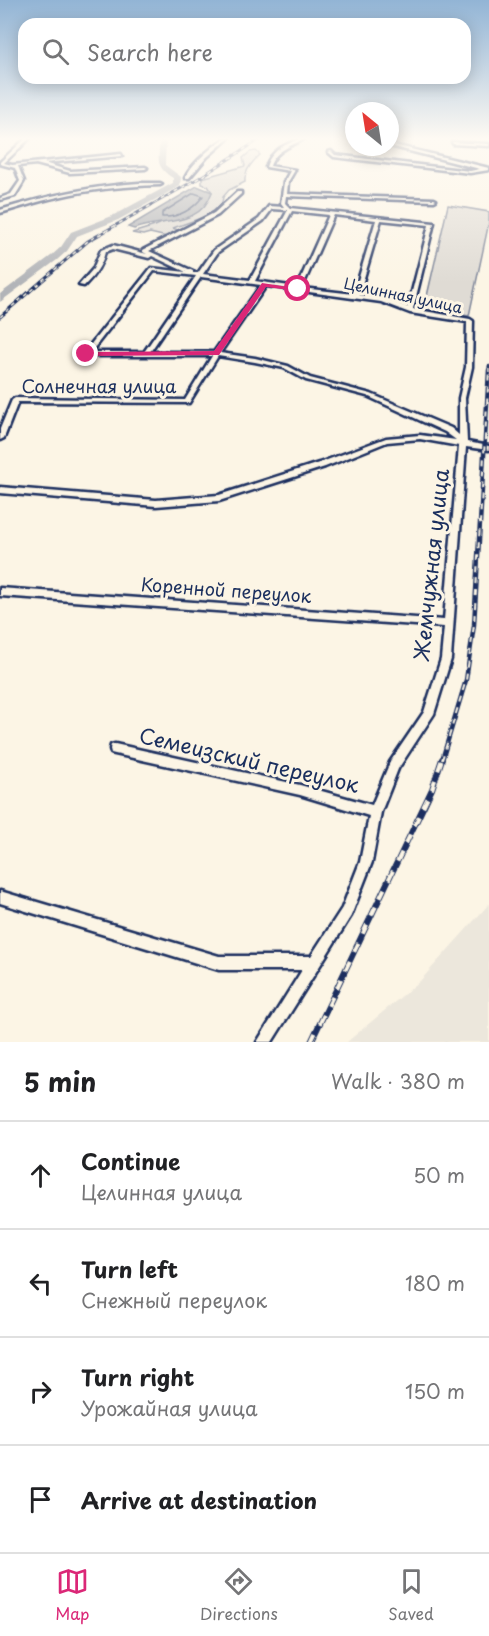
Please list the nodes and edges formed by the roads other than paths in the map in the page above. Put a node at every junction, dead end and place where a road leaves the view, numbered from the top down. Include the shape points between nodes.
1 (18, 187) edge
2 (93, 187) edge
3 (285, 187) edge
4 (239, 193) dead end
5 (284, 195) junction
6 (7, 198) junction
7 (0, 199) edge
8 (434, 200) dead end
9 (22, 204) junction
10 (290, 210) junction
11 (0, 212) edge
12 (332, 214) junction
13 (380, 219) junction
14 (166, 261) junction
15 (156, 270) junction
16 (199, 276) junction
17 (251, 283) junction
18 (82, 285) dead end
19 (264, 285) junction
20 (298, 289) junction
21 (356, 297) junction
22 (410, 311) junction
23 (470, 321) joint
24 (146, 354) junction
25 (216, 354) junction
26 (0, 438) edge
27 (463, 443) junction
28 (489, 448) edge
29 (0, 490) edge
30 (0, 592) edge
31 (449, 624) junction
32 (115, 749) dead end
33 (375, 812) junction
34 (0, 897) edge
35 (315, 963) junction
36 (264, 1042) edge

1 - 6 street
2 - 9 street
3 - 5 street
4 - 14 street via 216,214 145,251
5 - 8 street
5 - 10 street via 283,202
6 - 7 street
6 - 9 street
9 - 11 street
10 - 12 street
10 - 16 street via 271,207 261,220 216,251
10 - 17 street
12 - 13 street
12 - 20 street
13 - 21 street
13 - 22 street via 432,224
14 - 15 street
14 - 16 street
14 - 18 street via 113,247 103,251 95,272
15 - 16 street, Целинная улица
15 - 24 street via 86,354
16 - 17 street, Целинная улица
16 - 24 street
17 - 19 street, Целинная улица
19 - 20 street, Целинная улица
19 - 25 street
20 - 21 street, Целинная улица
21 - 22 street, Целинная улица via 382,300
22 - 23 street, Целинная улица
23 - 27 street, Жемчужная улица via 469,367 462,398
24 - 25 street
25 - 26 street, Солнечная улица via 187,402 15,400
25 - 27 street via 286,367 308,379 369,395 448,430
27 - 28 street
27 - 29 street via 420,437 386,440 219,498 156,503
27 - 31 street, Жемчужная улица
30 - 31 street, Коренной переулок
31 - 33 street, Жемчужная улица via 446,658 429,714 394,766
32 - 33 street, Семеизский переулок via 300,789
33 - 35 street, Жемчужная улица via 366,862 346,912
34 - 35 street via 219,963
35 - 36 street, Жемчужная улица

